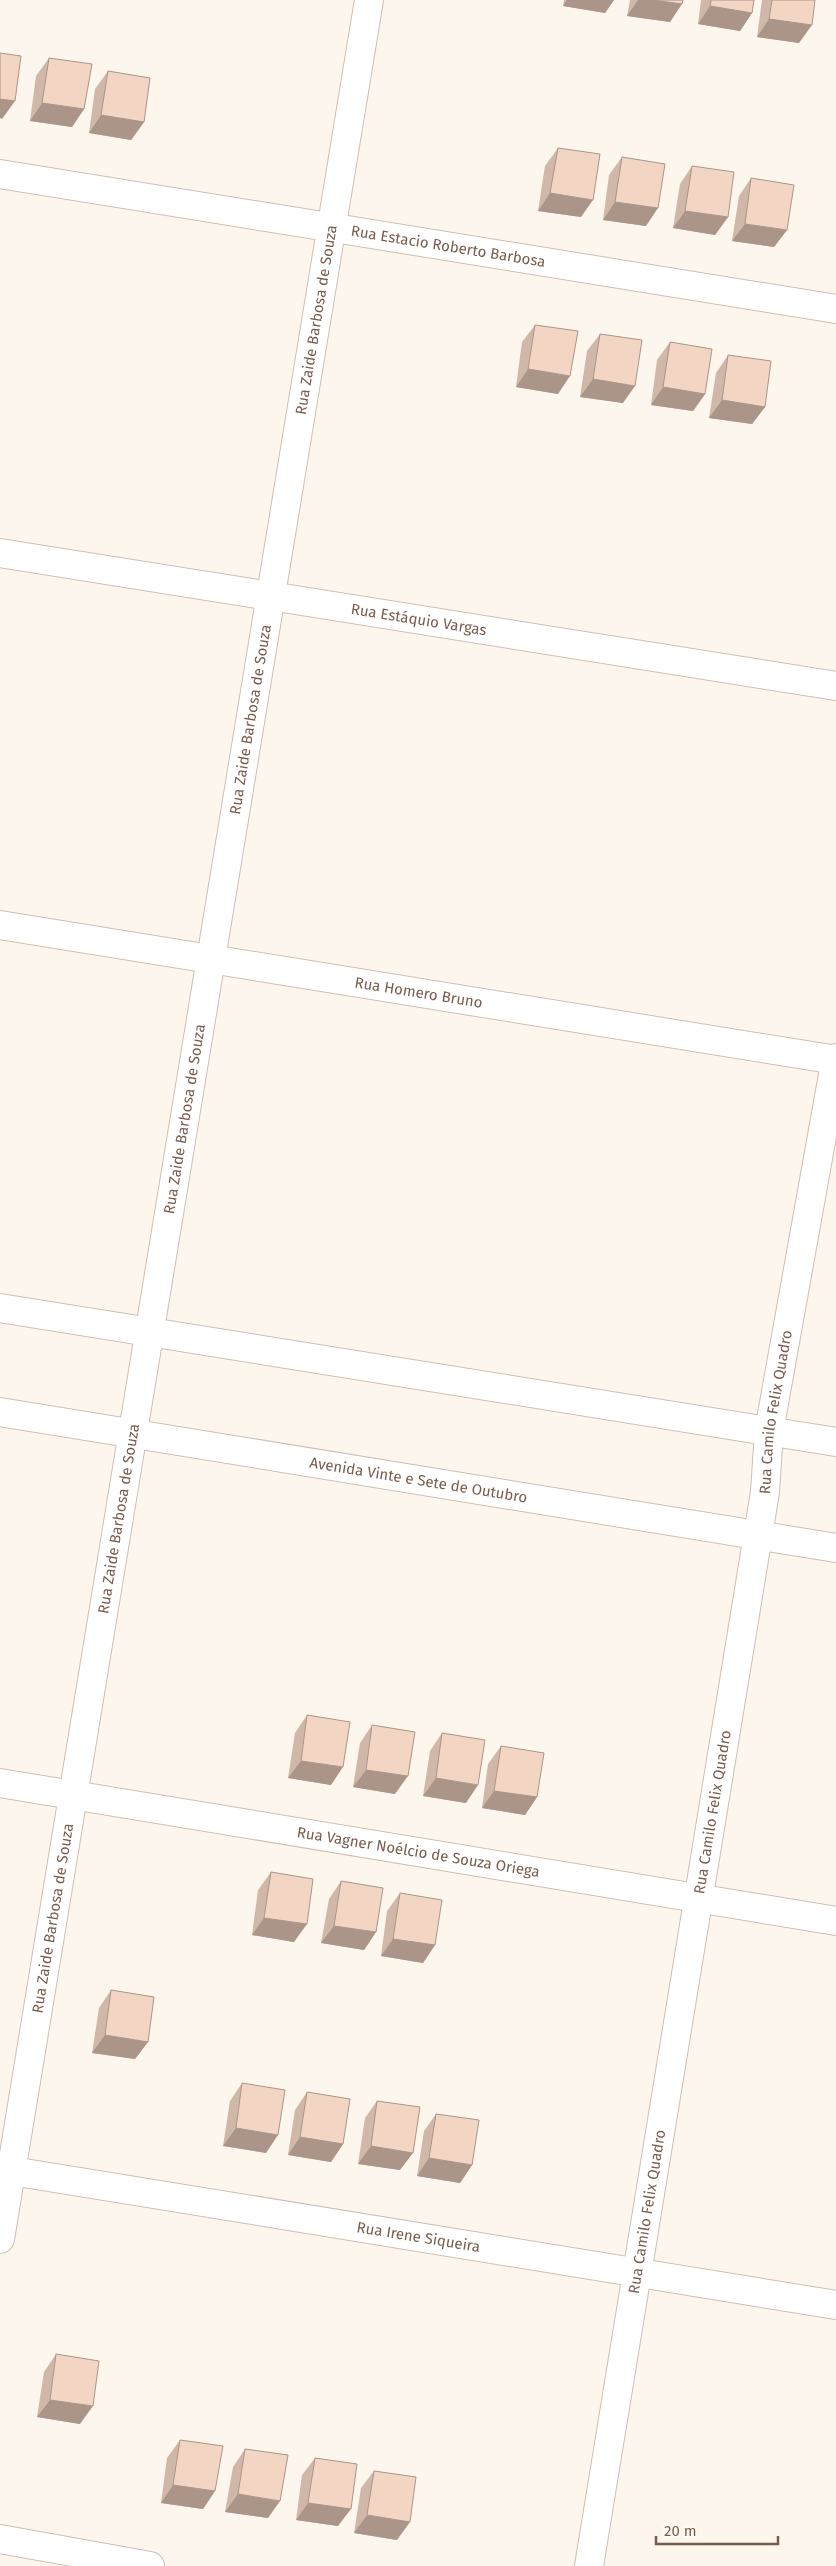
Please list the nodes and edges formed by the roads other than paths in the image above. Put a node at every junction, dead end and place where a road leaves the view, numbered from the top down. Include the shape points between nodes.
1 (369, 0) edge
2 (0, 174) edge
3 (332, 227) junction
4 (836, 309) edge
5 (0, 553) edge
6 (271, 596) junction
7 (836, 686) edge
8 (0, 925) edge
9 (210, 959) junction
10 (836, 1059) edge
11 (0, 1308) edge
12 (149, 1332) junction
13 (0, 1412) edge
14 (770, 1431) junction
15 (132, 1434) junction
16 (836, 1442) edge
17 (758, 1535) junction
18 (836, 1548) edge
19 (0, 1783) edge
20 (72, 1795) junction
21 (698, 1898) junction
22 (836, 1921) edge
23 (5, 2170) edge
24 (0, 2239) edge
25 (637, 2272) junction
26 (836, 2305) edge
27 (0, 2539) edge
28 (150, 2566) edge
29 (589, 2566) edge

1 - 3 street, Rua Zaide Barbosa de Souza
2 - 3 street, Rua Estacio Roberto Barbosa
3 - 4 street, Rua Estacio Roberto Barbosa
3 - 6 street, Rua Zaide Barbosa de Souza
5 - 6 street, Rua Estáquio Vargas
6 - 7 street, Rua Estáquio Vargas
6 - 9 street, Rua Zaide Barbosa de Souza
8 - 9 street, Rua Homero Bruno
9 - 10 street, Rua Homero Bruno
9 - 12 street, Rua Zaide Barbosa de Souza
10 - 14 street, Rua Camilo Felix Quadro
11 - 12 street
12 - 14 street
12 - 15 street, Rua Zaide Barbosa de Souza
13 - 15 street, Avenida Vinte e Sete de Outubro
14 - 16 street
14 - 17 street, Rua Camilo Felix Quadro
15 - 17 street, Avenida Vinte e Sete de Outubro
15 - 20 street, Rua Zaide Barbosa de Souza
17 - 18 street, Avenida Vinte e Sete de Outubro
17 - 21 street, Rua Camilo Felix Quadro
19 - 20 street, Rua Vagner Noélcio de Souza Oriega
20 - 21 street, Rua Vagner Noélcio de Souza Oriega
20 - 23 street, Rua Zaide Barbosa de Souza
21 - 22 street, Rua Vagner Noélcio de Souza Oriega
21 - 25 street, Rua Camilo Felix Quadro
23 - 24 street, Rua Zaide Barbosa de Souza
23 - 25 street, Rua Irene Siqueira
25 - 26 street, Rua Irene Siqueira
25 - 29 street, Rua Camilo Felix Quadro
27 - 28 street

